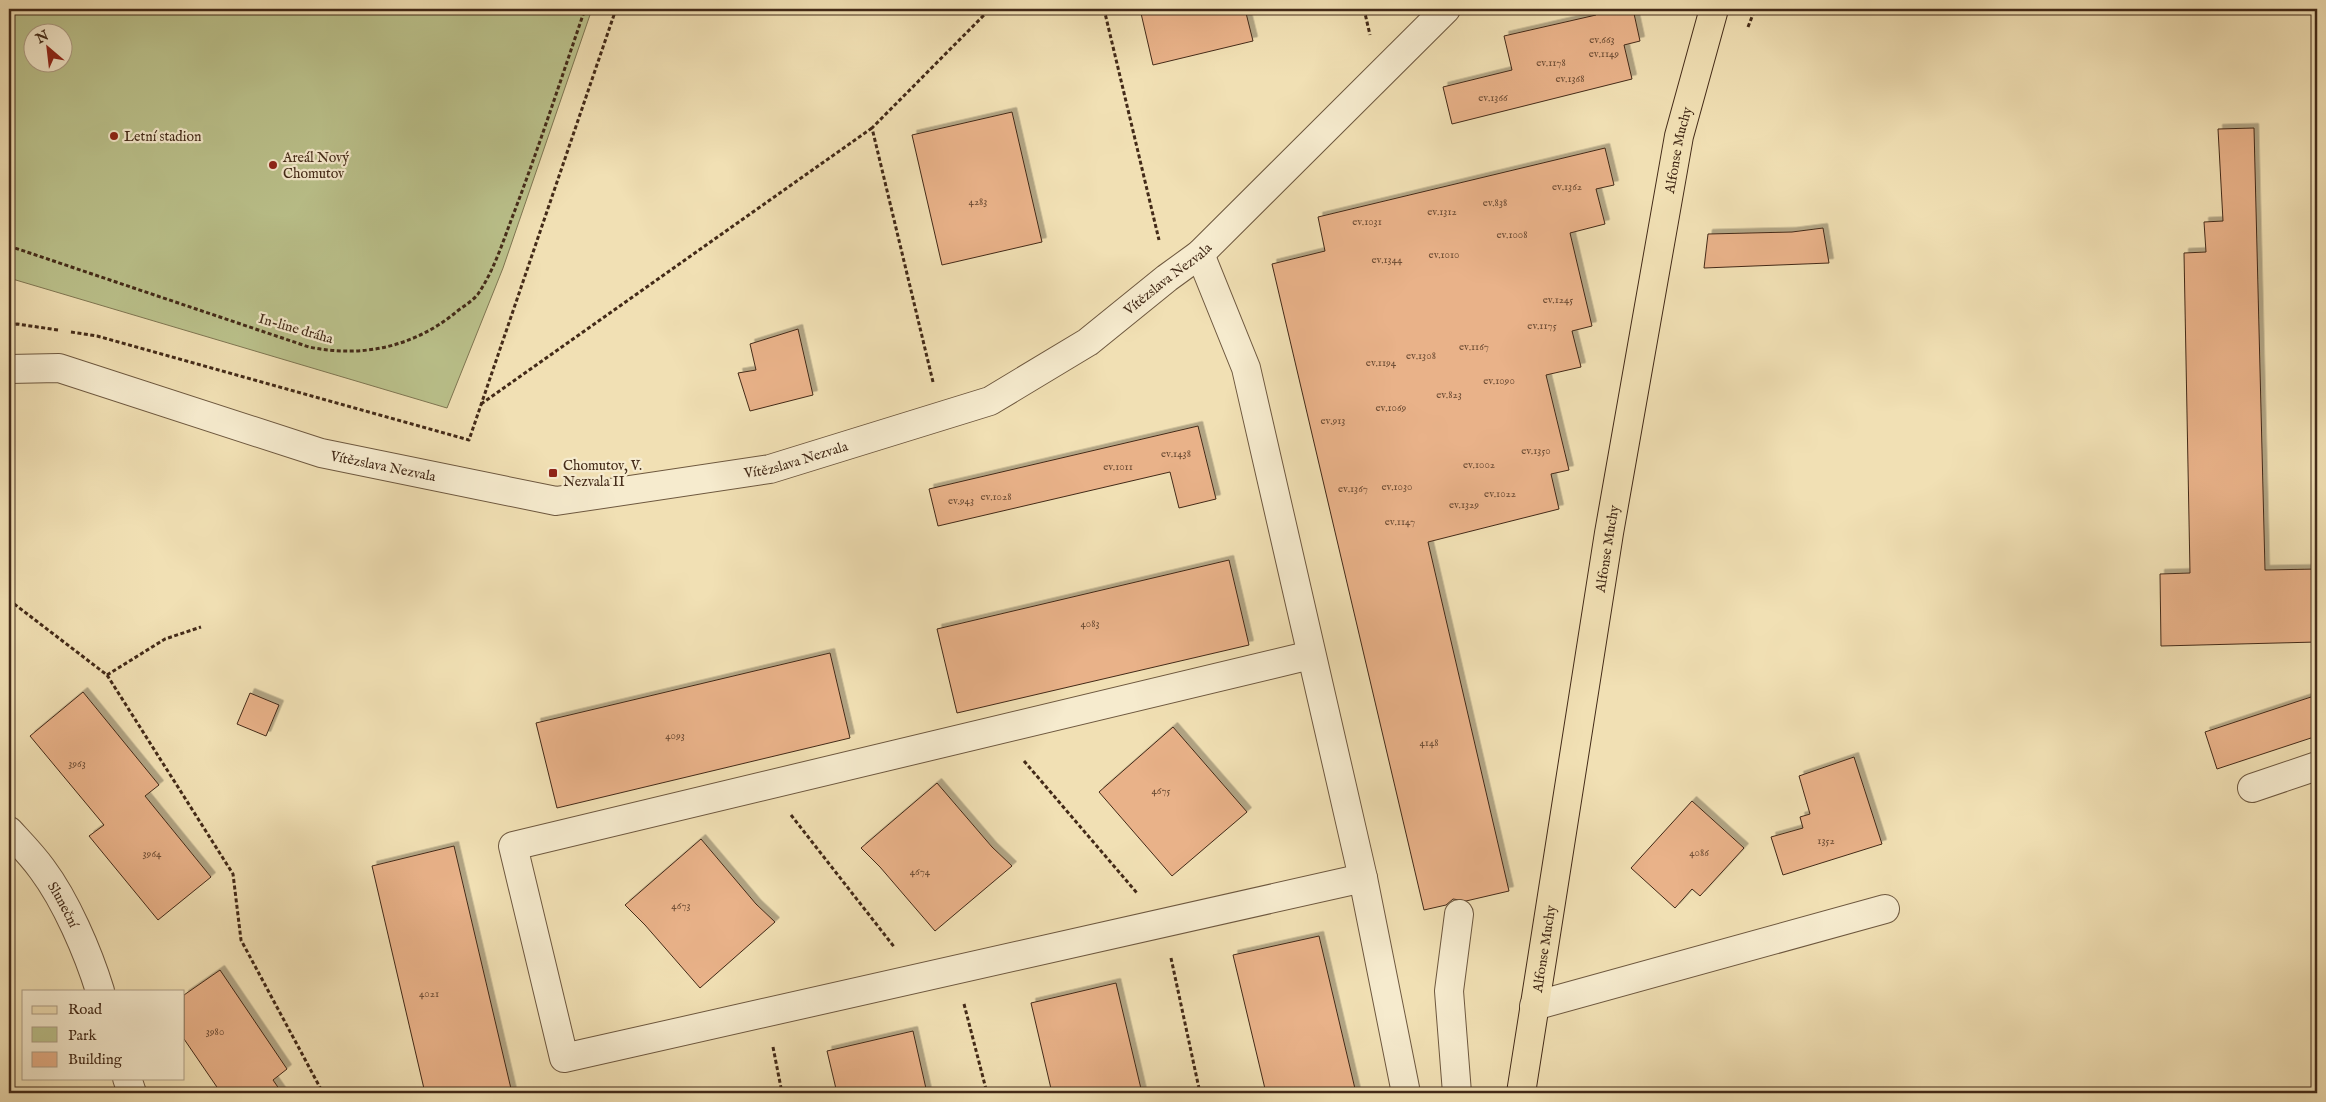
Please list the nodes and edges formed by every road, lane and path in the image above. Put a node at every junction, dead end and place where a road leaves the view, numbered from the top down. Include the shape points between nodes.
1 (585, 9) edge
2 (616, 9) edge
3 (990, 9) edge
4 (1104, 9) edge
5 (1446, 9) edge
6 (1714, 9) edge
7 (872, 128) junction
8 (9, 246) edge
9 (1200, 254) junction
10 (1168, 278) junction
11 (9, 325) edge
12 (9, 370) edge
13 (481, 404) junction
14 (941, 416) junction
15 (9, 600) edge
16 (201, 627) dead end
17 (1312, 655) junction
18 (107, 675) junction
19 (2317, 766) edge
20 (767, 786) junction
21 (2252, 788) dead end
22 (9, 831) edge
23 (1362, 878) junction
24 (1885, 908) dead end
25 (1459, 914) dead end
26 (956, 970) junction
27 (919, 978) junction
28 (100, 990) edge
29 (1534, 1006) junction
30 (765, 1012) junction
31 (128, 1080) edge
32 (132, 1093) edge
33 (323, 1093) edge
34 (782, 1093) edge
35 (987, 1093) edge
36 (1406, 1093) edge
37 (1457, 1093) edge
38 (1520, 1093) edge

1 - 8 path, In-line dráha via 530,170 494,265 478,295 442,324 405,343 368,352 332,352
2 - 13 path
3 - 7 path
4 - 10 path
5 - 9 street, Vítězslava Nezvala
6 - 29 main road, Alfonse Muchy via 1679,136 1609,533
7 - 13 path
7 - 14 path
9 - 10 street, Vítězslava Nezvala
9 - 17 street via 1246,368
10 - 14 street, Vítězslava Nezvala via 1080,347 990,402
11 - 13 path via 97,336 469,440
12 - 14 street, Vítězslava Nezvala via 59,368 321,453 556,501 770,469
15 - 18 path
16 - 18 path via 165,639
17 - 20 street
17 - 23 street
18 - 33 path via 233,874 241,940
19 - 21 street
20 - 27 path
20 - 30 street via 513,846 564,1058
22 - 28 street, Sluneční via 42,870 71,919
23 - 26 street
23 - 36 street
24 - 29 street
25 - 37 street via 1449,991
26 - 27 street
26 - 35 path
27 - 30 street
29 - 38 main road, Alfonse Muchy
30 - 34 path
31 - 32 street

